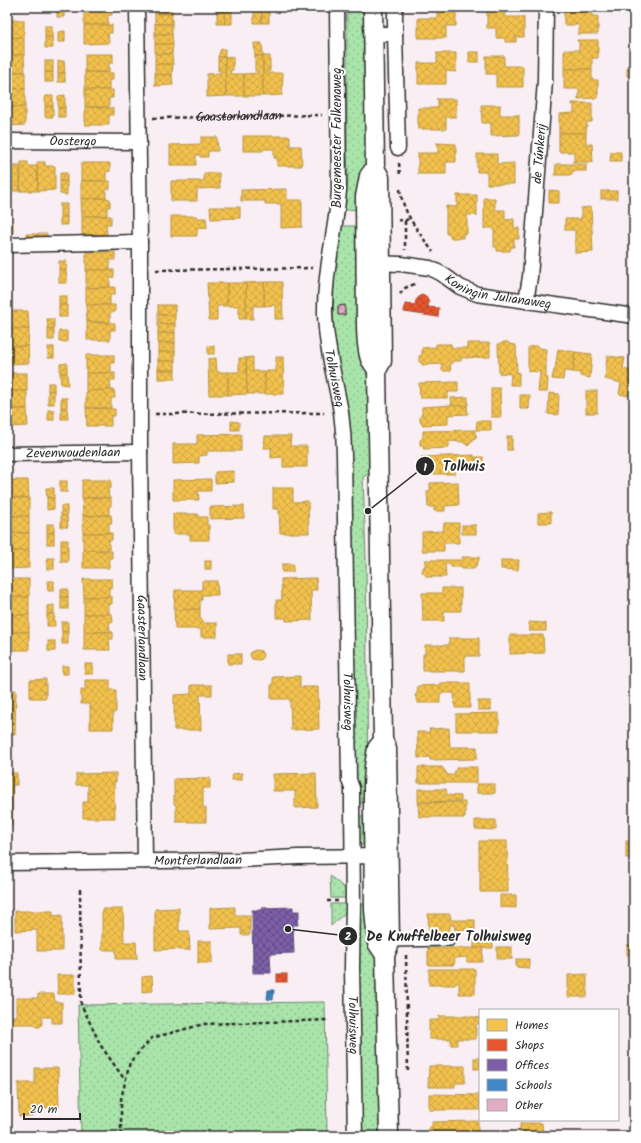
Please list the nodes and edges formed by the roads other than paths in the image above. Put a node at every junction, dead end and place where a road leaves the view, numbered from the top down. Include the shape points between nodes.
1 (137, 7) edge
2 (337, 7) edge
3 (373, 7) edge
4 (395, 7) edge
5 (546, 7) edge
6 (373, 34) junction
7 (395, 34) junction
8 (7, 141) edge
9 (139, 142) junction
10 (399, 153) road end
11 (140, 242) junction
12 (7, 245) edge
13 (373, 263) junction
14 (328, 268) joint
15 (526, 301) junction
16 (634, 316) edge
17 (140, 452) junction
18 (7, 454) edge
19 (352, 856) junction
20 (381, 856) junction
21 (145, 861) junction
22 (7, 863) edge
23 (450, 942) dead end
24 (384, 947) junction
25 (355, 1136) edge
26 (389, 1136) edge

1 - 9 street, Gaasterlandlaan
2 - 14 street, Burgemeester Falkenaweg via 339,184 338,208
3 - 6 street
4 - 7 street
5 - 15 street, de Túnkerij via 545,81
6 - 7 street
6 - 13 street via 375,168 380,177
7 - 10 street
8 - 9 street, Oostergo
9 - 11 street, Gaasterlandlaan
11 - 12 street
11 - 17 street, Gaasterlandlaan
13 - 15 street, Koningin Julianaweg via 430,268 466,290
13 - 20 street via 382,361 377,370 383,740 387,757
14 - 19 street, Tolhuisweg via 326,331 341,413 344,455
15 - 16 street, Koningin Julianaweg
17 - 18 street, Zevenwoudenlaan
17 - 21 street, Gaasterlandlaan
19 - 20 street, Montferlandlaan
19 - 21 street, Montferlandlaan
19 - 25 street, Tolhuisweg
20 - 24 street
21 - 22 street, Montferlandlaan
23 - 24 lane
24 - 26 street

